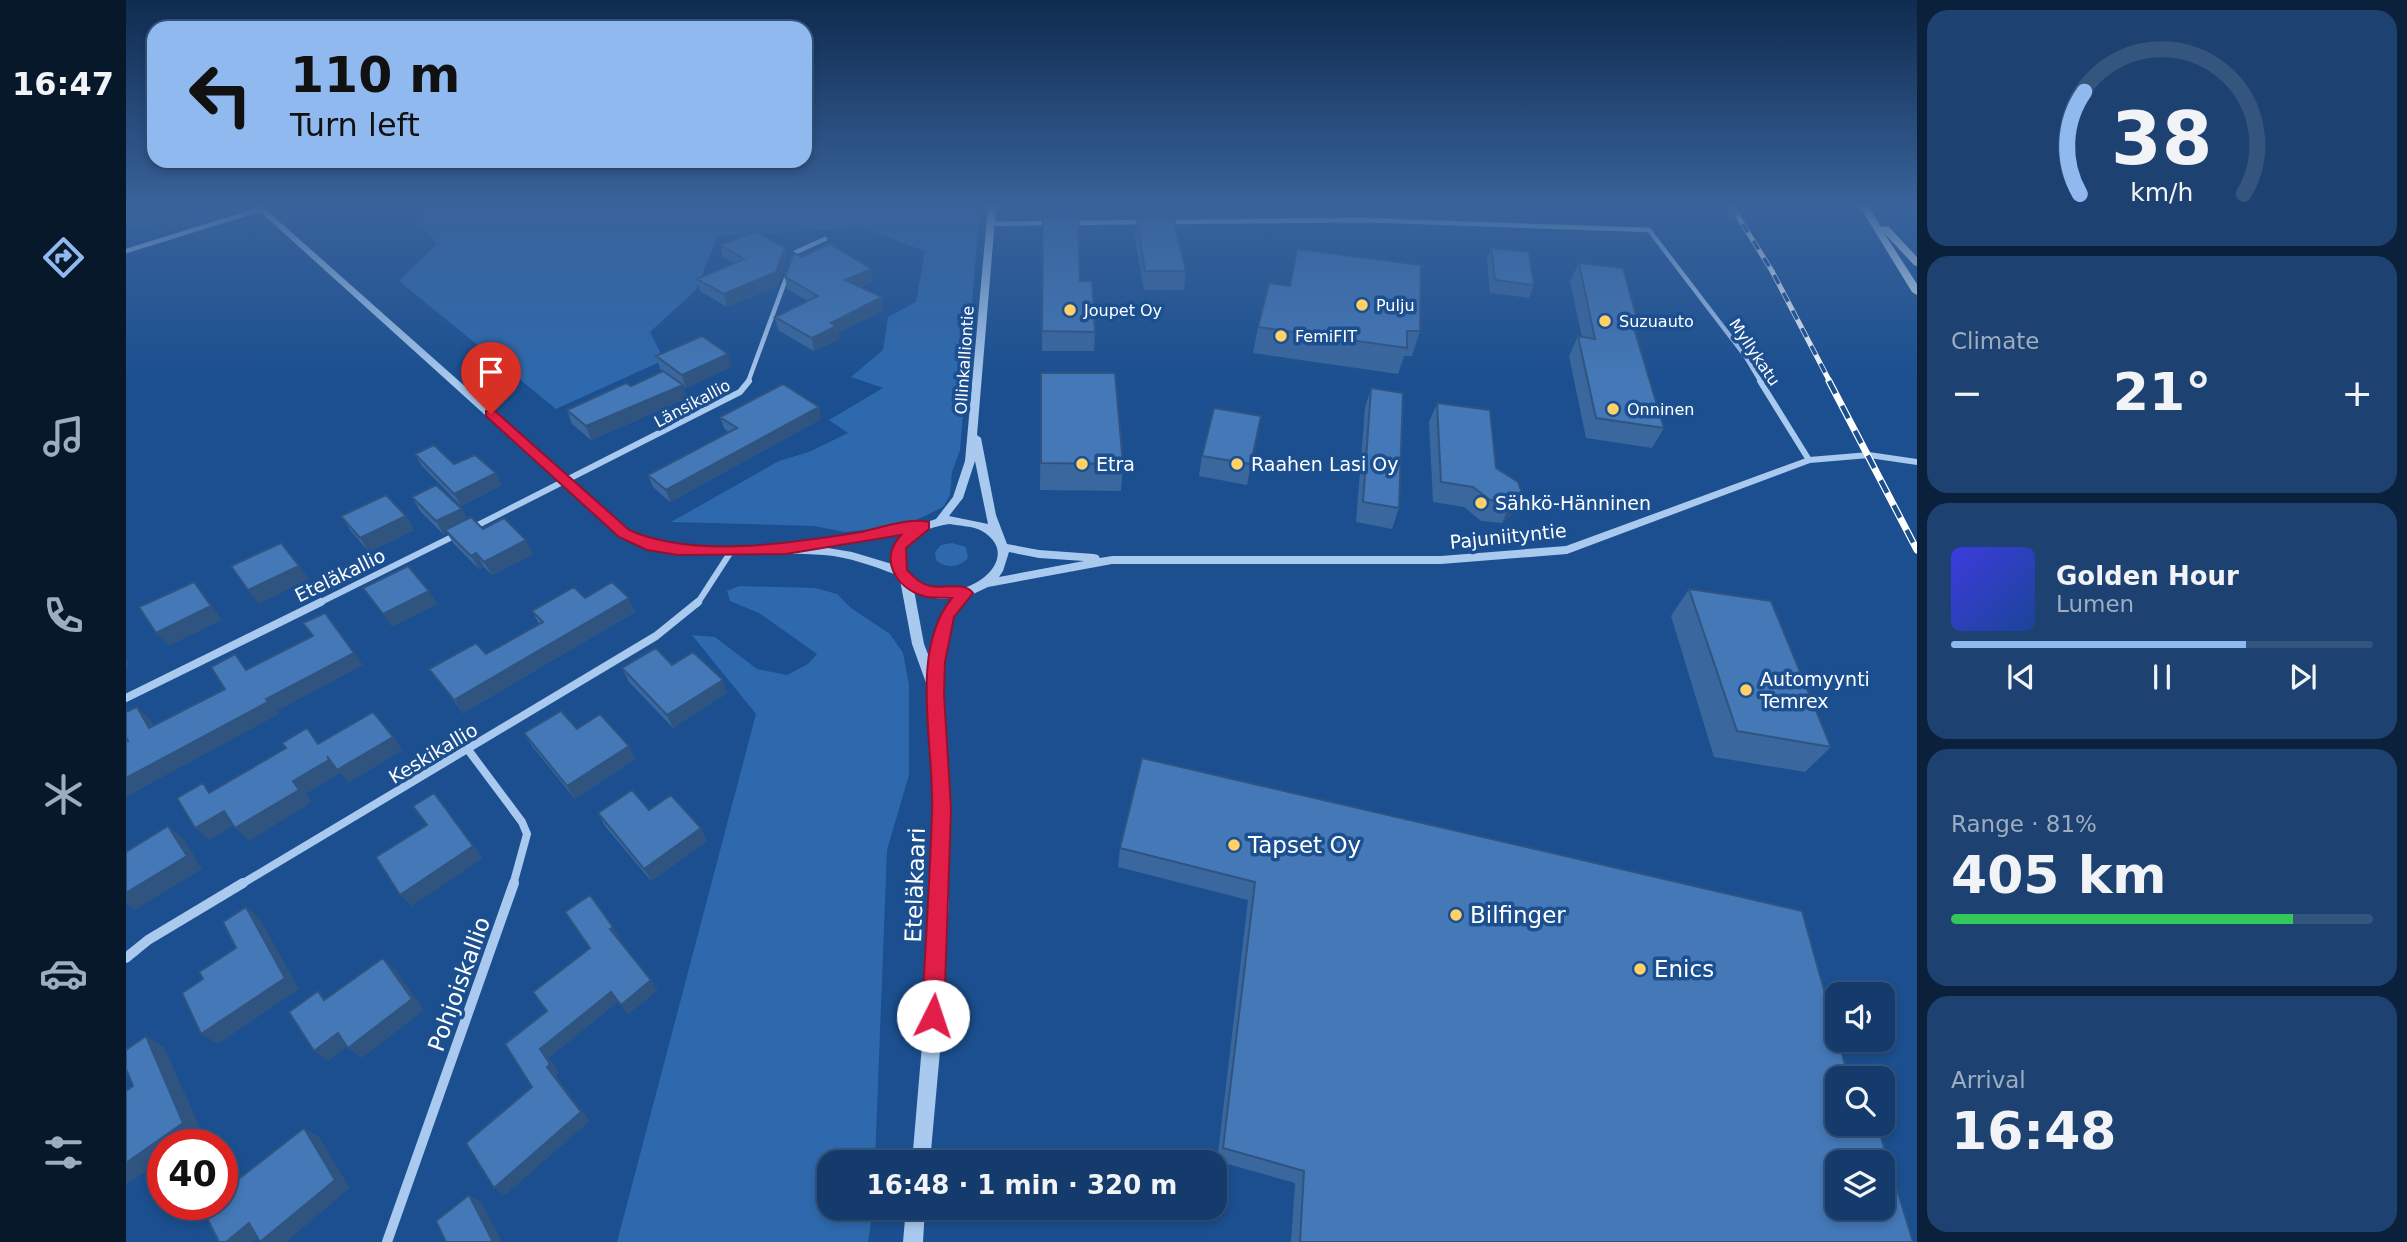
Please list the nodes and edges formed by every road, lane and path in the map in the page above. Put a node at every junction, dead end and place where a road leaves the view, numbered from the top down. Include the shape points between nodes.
1 (324, 265) edge
2 (791, 265) edge
3 (987, 265) edge
4 (1676, 265) edge
5 (1901, 265) edge
6 (1917, 292) edge
7 (974, 431) junction
8 (1917, 454) edge
9 (1891, 458) junction
10 (1809, 460) junction
11 (1917, 462) edge
12 (567, 482) junction
13 (940, 522) junction
14 (924, 526) junction
15 (1001, 543) junction
16 (786, 549) junction
17 (732, 550) junction
18 (1112, 560) junction
19 (903, 576) junction
20 (987, 583) junction
21 (965, 593) junction
22 (935, 694) junction
23 (126, 698) edge
24 (469, 751) junction
25 (126, 958) edge
26 (922, 1150) edge
27 (915, 1220) edge
28 (387, 1242) edge
29 (913, 1242) edge

1 - 12 street
2 - 12 street, Länsikallio via 748,382 740,392
3 - 7 street, Ollinkalliontie
4 - 10 street, Myllykatu via 1746,357
5 - 6 main road
7 - 13 street, Ollinkalliontie via 964,482
7 - 15 street, Ollinkalliontie via 990,515
8 - 9 street, Pajuniityntie
9 - 10 street, Pajuniityntie
9 - 11 street, Pajuniityntie
10 - 18 street, Pajuniityntie via 1567,550 1441,560
12 - 17 street via 635,540 665,548
12 - 23 street, Eteläkallio
13 - 14 street
13 - 15 street via 972,523 989,530
14 - 16 street
14 - 19 street via 899,548 897,565
15 - 18 street, Pajuniityntie via 1039,554
15 - 20 street via 1001,569
16 - 17 street
16 - 19 street via 846,554
17 - 24 street, Keskikallio via 696,605 681,618
18 - 20 street, Pajuniityntie
19 - 21 street via 919,589 936,594
19 - 22 street, Eteläkaari
20 - 21 street
21 - 22 street, Eteläkaari via 953,605 941,632
22 - 26 street, Eteläkaari via 941,761 940,893
24 - 25 street, Keskikallio via 148,940
24 - 28 street, Pohjoiskallio via 523,822 527,834 524,854
27 - 29 street

